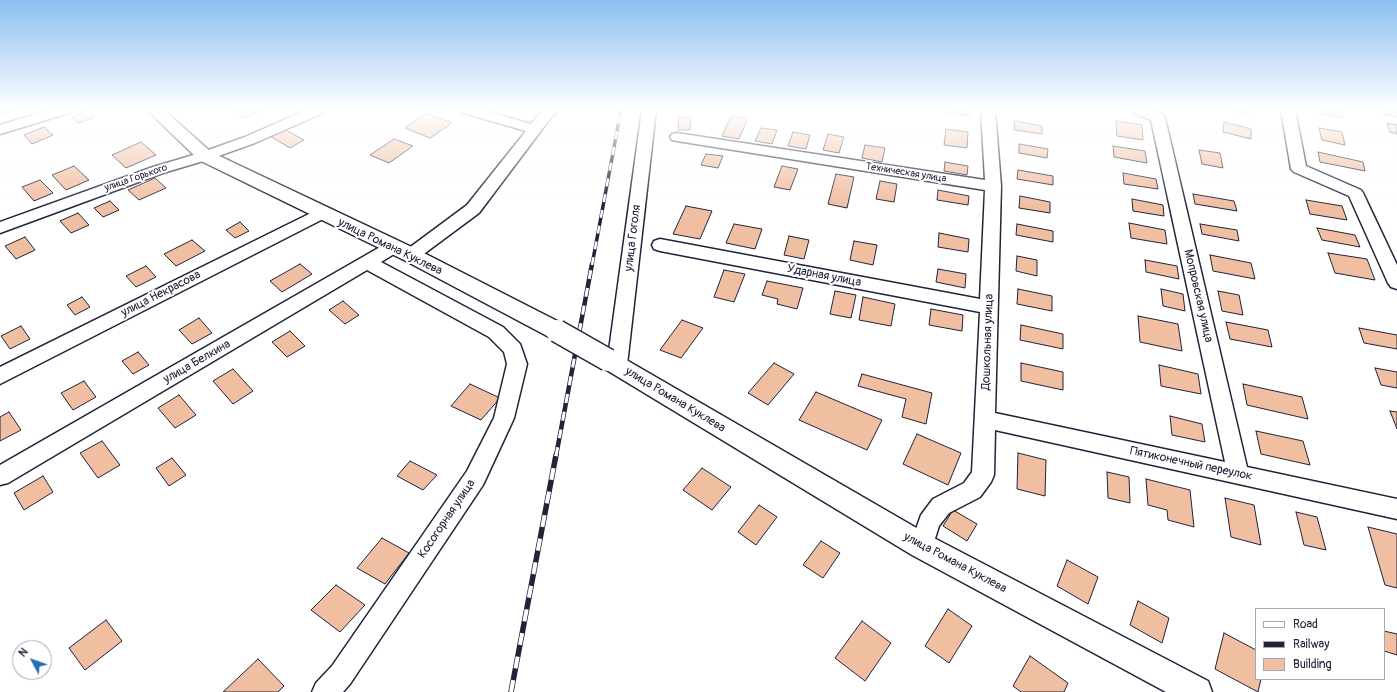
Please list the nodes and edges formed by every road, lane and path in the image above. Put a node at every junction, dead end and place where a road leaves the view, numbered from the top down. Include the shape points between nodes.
1 (190, 142) edge
2 (244, 142) edge
3 (525, 142) edge
4 (644, 142) edge
5 (711, 142) edge
6 (990, 142) edge
7 (1163, 142) edge
8 (1294, 142) edge
9 (205, 156) junction
10 (993, 186) junction
11 (321, 213) junction
12 (0, 228) edge
13 (660, 245) dead end
14 (393, 247) junction
15 (410, 255) junction
16 (367, 262) junction
17 (1397, 283) edge
18 (989, 307) junction
19 (612, 363) junction
20 (0, 376) edge
21 (985, 420) junction
22 (1238, 474) junction
23 (0, 476) edge
24 (1397, 509) edge
25 (922, 546) junction
26 (325, 692) edge
27 (1197, 692) edge

1 - 9 street, улица Романа Куклева
2 - 9 street, улица Горького
3 - 15 street via 473,209
4 - 19 street, улица Гоголя
5 - 10 street, Техническая улица
6 - 10 street, Дошкольная улица
7 - 22 street, Мопровская улица
8 - 17 street via 1299,169 1355,193
9 - 11 street, улица Романа Куклева
9 - 12 street, улица Горького via 158,170
10 - 18 street, Дошкольная улица
11 - 14 street, улица Романа Куклева
11 - 20 street, улица Некрасова
13 - 18 street, Ударная улица
14 - 15 street, улица Романа Куклева
14 - 16 street, улица Белкина
15 - 19 street, улица Романа Куклева, bridge via 557,331
16 - 23 street, улица Белкина
16 - 26 street, Косогорная улица via 496,332 513,349 517,364 504,418 475,478 340,675
18 - 21 street, Дошкольная улица
19 - 25 street, улица Романа Куклева
21 - 22 street, Пятиконечный переулок
21 - 25 street, Дошкольная улица via 983,475 972,490 941,506 929,522
22 - 24 street, Пятиконечный переулок
25 - 27 street, улица Романа Куклева

